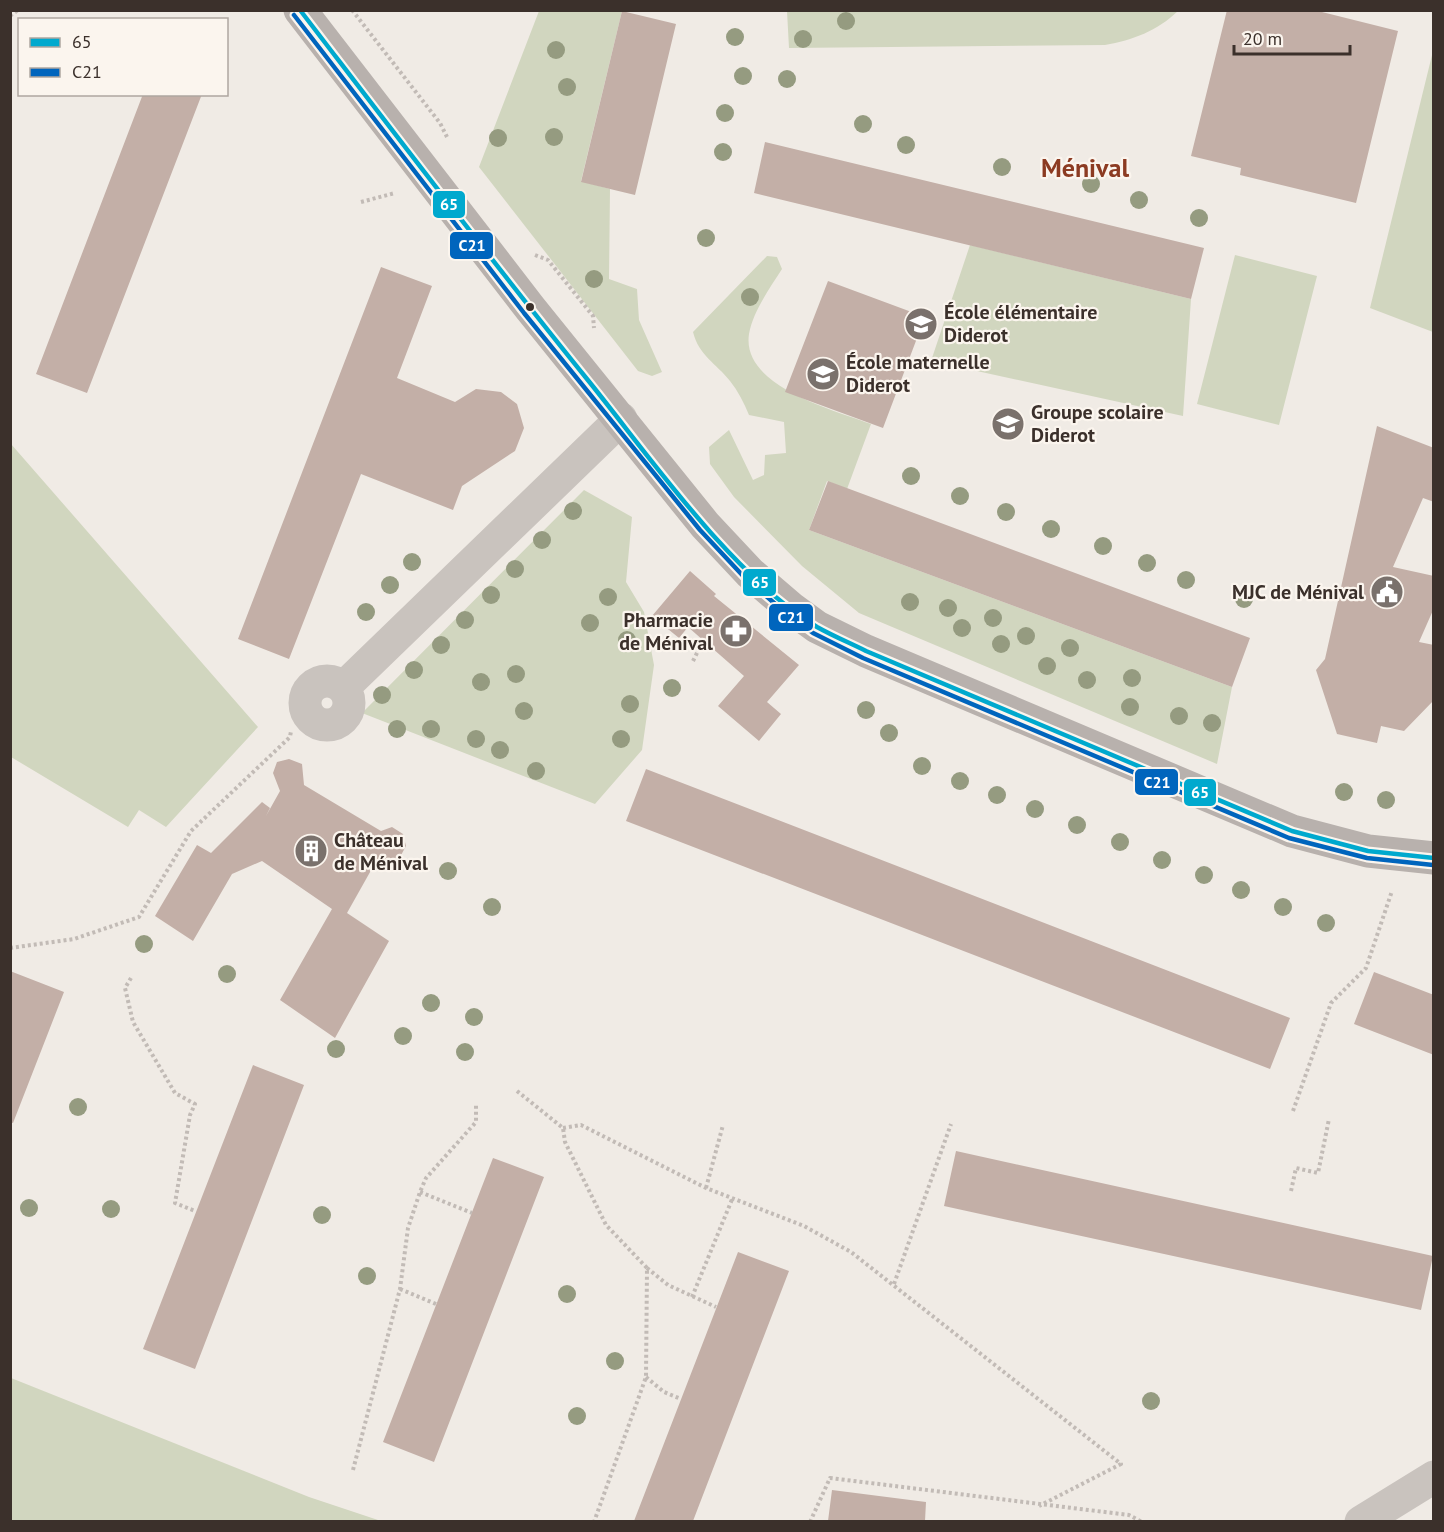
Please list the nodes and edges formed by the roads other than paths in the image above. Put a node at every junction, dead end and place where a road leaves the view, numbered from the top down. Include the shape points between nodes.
1 (300, 10) edge
2 (621, 419) junction
3 (343, 688) dead end
4 (1434, 858) edge
5 (1434, 1477) edge
6 (1361, 1521) edge

1 - 2 main road
2 - 3 street
2 - 4 main road via 735,557 817,627 1292,831 1368,851
5 - 6 street

